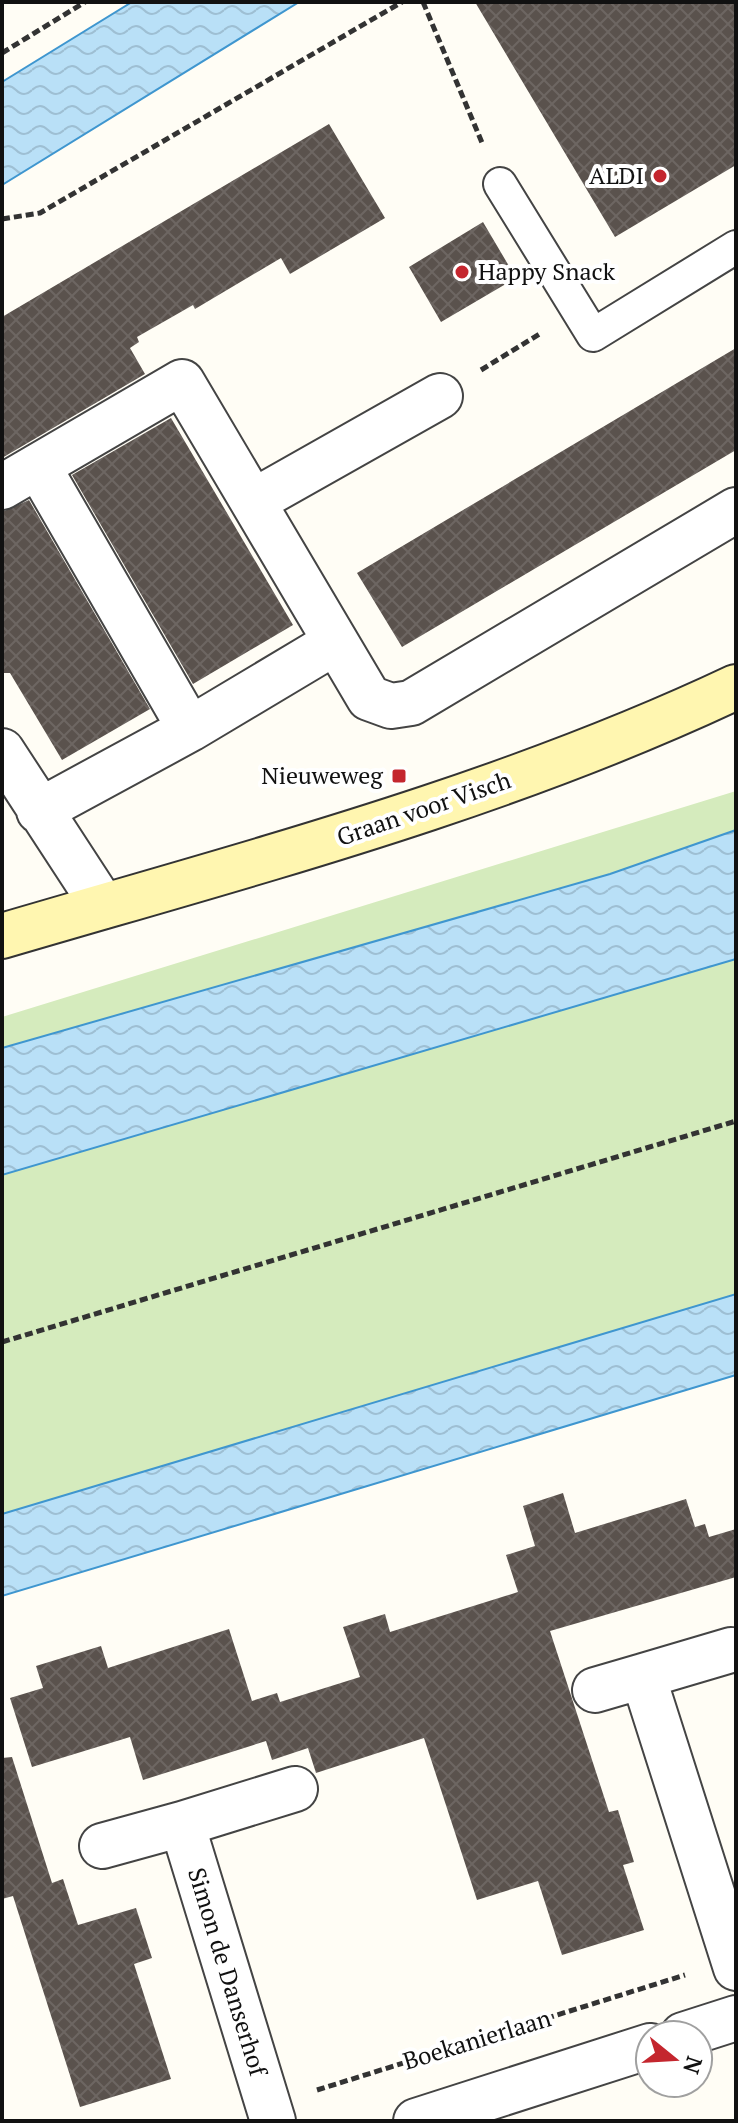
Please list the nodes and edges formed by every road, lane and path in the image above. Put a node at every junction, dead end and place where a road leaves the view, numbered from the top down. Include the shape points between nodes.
1 (85, 2) edge
2 (402, 2) edge
3 (423, 2) edge
4 (2, 53) edge
5 (500, 184) joint
6 (2, 219) edge
7 (736, 247) edge
8 (577, 310) junction
9 (440, 396) joint
10 (20, 476) edge
11 (254, 501) junction
12 (736, 510) edge
13 (334, 643) junction
14 (736, 687) edge
15 (190, 729) junction
16 (2, 751) edge
17 (39, 811) junction
18 (103, 906) junction
19 (2, 936) edge
20 (736, 1121) edge
21 (2, 1342) edge
22 (731, 1650) dead end
23 (643, 1676) junction
24 (595, 1690) dead end
25 (295, 1789) dead end
26 (182, 1824) junction
27 (102, 1846) dead end
28 (735, 1964) edge
29 (736, 2018) edge
30 (714, 2025) edge
31 (634, 2051) edge
32 (270, 2113) edge
33 (416, 2121) edge

1 - 4 path
2 - 6 path via 40,213
3 - 5 path
5 - 8 lane
7 - 8 lane via 593,335
8 - 9 path
9 - 11 street
10 - 11 street via 182,382
10 - 15 street
11 - 13 street
12 - 13 street via 411,703 391,706 369,698
13 - 15 street
14 - 18 street, Graan voor Visch via 653,726 413,814
15 - 17 street
16 - 17 street
17 - 18 street
18 - 19 street, Graan voor Visch
20 - 21 path
22 - 23 street
23 - 24 street
23 - 28 street
25 - 26 street
26 - 27 street
26 - 32 street, Simon de Danserhof
28 - 32 path, Boekanierlaan
29 - 30 street
31 - 33 street

